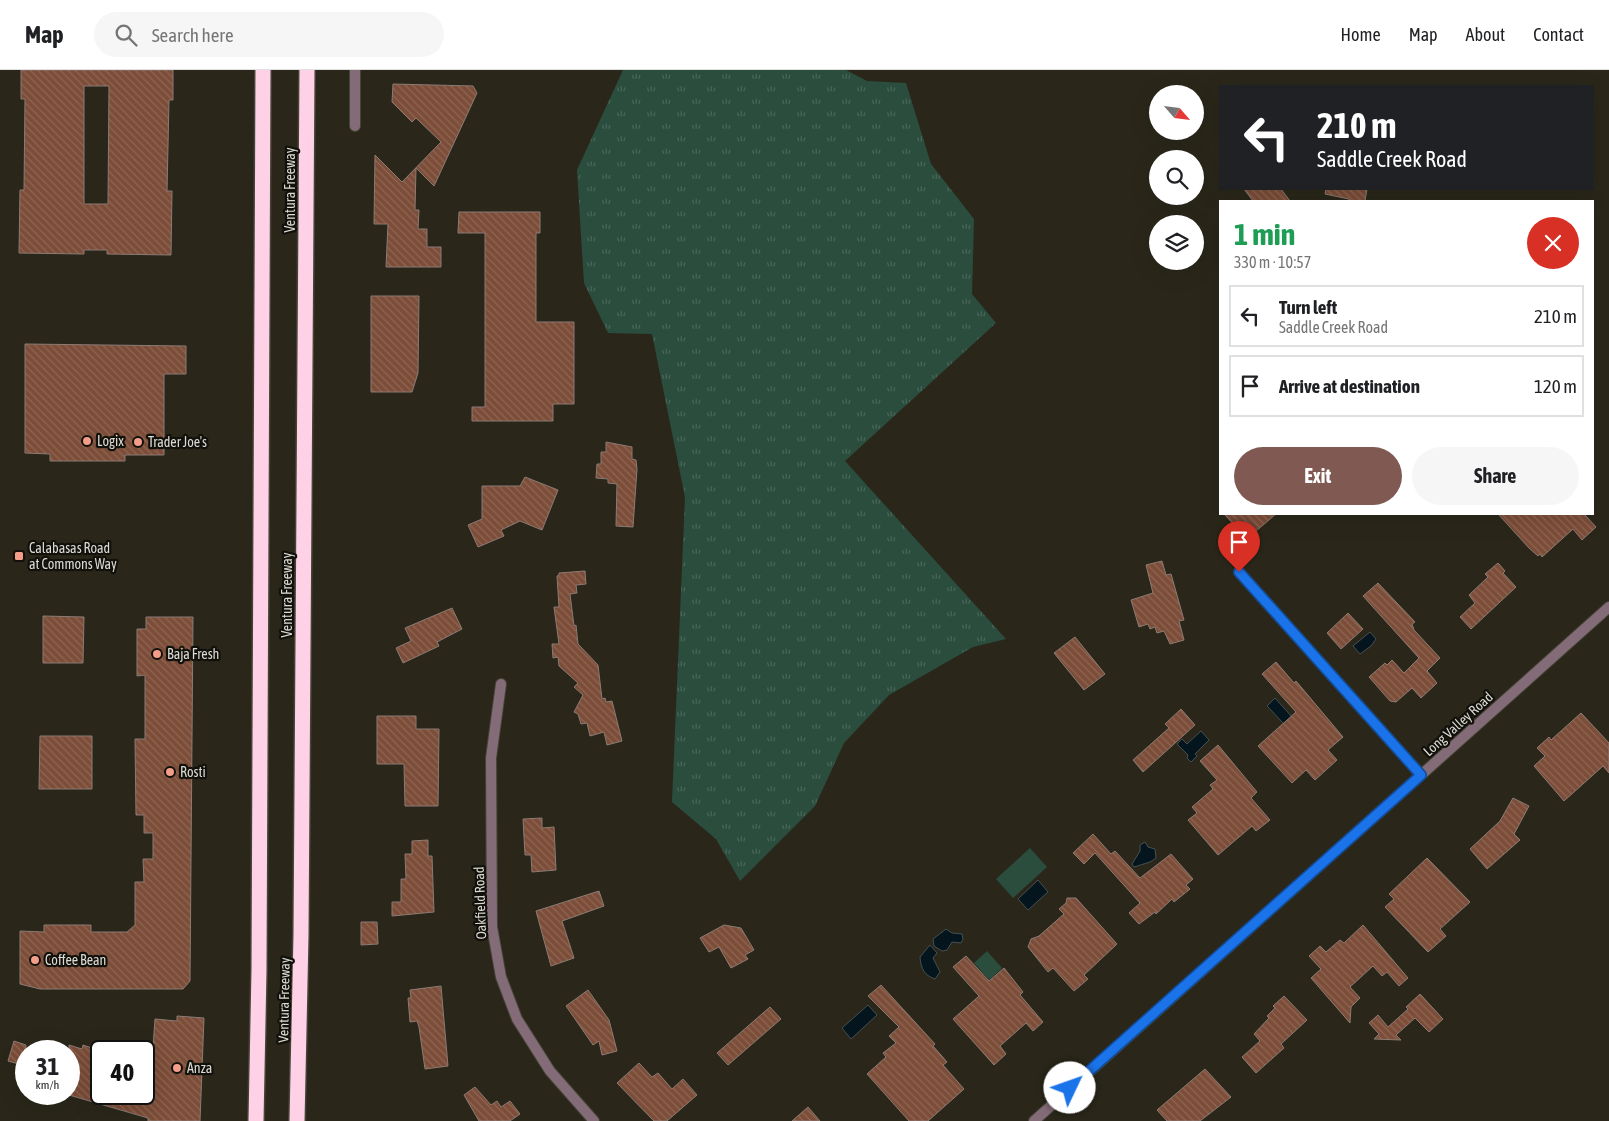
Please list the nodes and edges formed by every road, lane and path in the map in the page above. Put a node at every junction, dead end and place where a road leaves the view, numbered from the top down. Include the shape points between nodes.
1 (263, 70) edge
2 (307, 70) edge
3 (355, 70) edge
4 (355, 126) dead end
5 (1239, 572) dead end
6 (1609, 606) edge
7 (501, 684) dead end
8 (1421, 775) junction
9 (256, 1121) edge
10 (297, 1121) edge
11 (594, 1121) edge
12 (1034, 1121) edge

1 - 9 highway, Ventura Freeway via 260,970
2 - 10 highway, Ventura Freeway
3 - 4 street
5 - 8 street
6 - 8 street, Long Valley Road
7 - 11 street, Oakfield Road via 491,758 492,927 501,977 517,1019 550,1071
8 - 12 street, Long Valley Road

